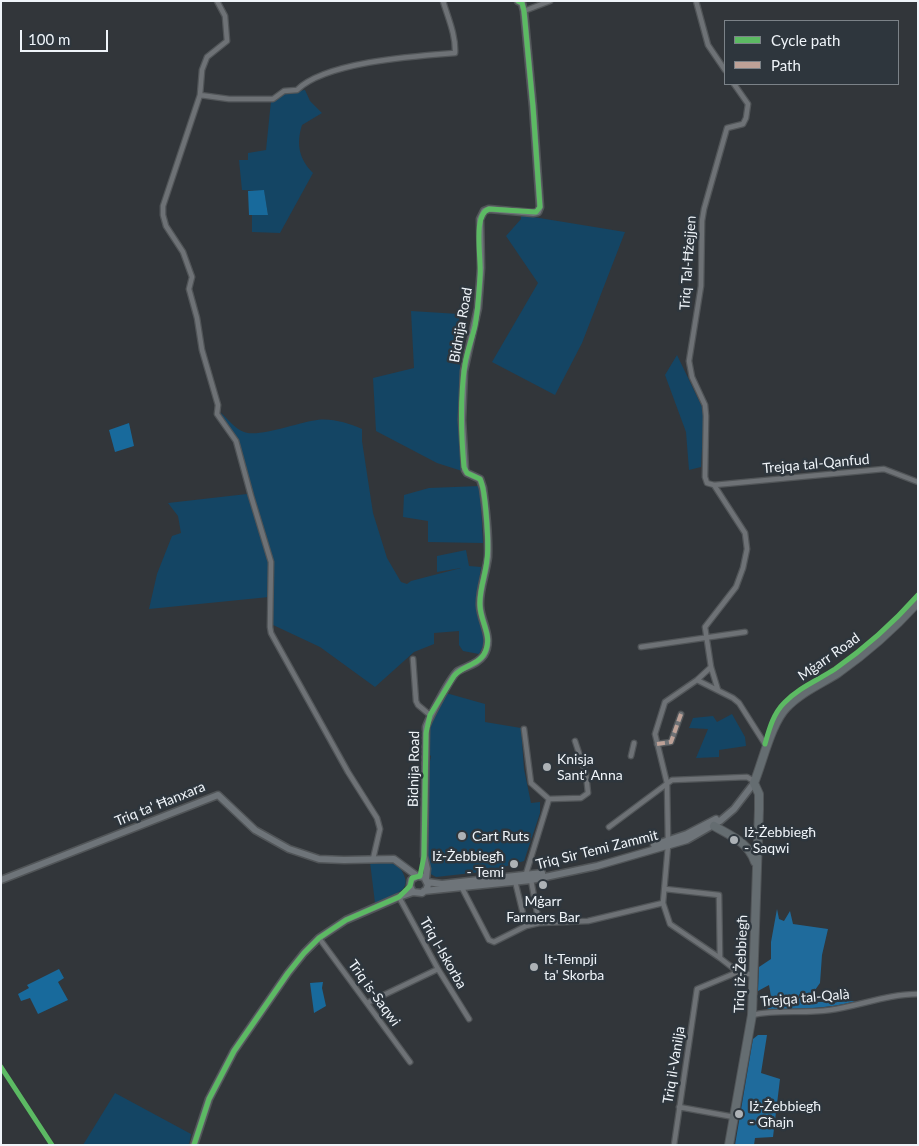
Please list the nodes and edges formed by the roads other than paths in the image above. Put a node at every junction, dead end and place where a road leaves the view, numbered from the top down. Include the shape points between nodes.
1 (217, 1) edge
2 (442, 1) edge
3 (518, 1) edge
4 (550, 1) edge
5 (696, 1) edge
6 (524, 11) junction
7 (724, 69) edge
8 (735, 85) edge
9 (200, 95) junction
10 (918, 482) edge
11 (714, 485) junction
12 (918, 595) edge
13 (918, 602) edge
14 (745, 632) dead end
15 (708, 638) junction
16 (641, 647) dead end
17 (413, 659) dead end
18 (711, 667) junction
19 (697, 680) junction
20 (718, 690) junction
21 (681, 714) dead end
22 (430, 715) junction
23 (524, 728) dead end
24 (575, 741) dead end
25 (634, 742) dead end
26 (657, 744) junction
27 (765, 744) junction
28 (631, 756) dead end
29 (753, 782) junction
30 (667, 783) junction
31 (549, 799) junction
32 (714, 826) junction
33 (609, 827) dead end
34 (758, 838) junction
35 (668, 843) junction
36 (744, 844) junction
37 (372, 859) junction
38 (405, 866) junction
39 (756, 866) junction
40 (422, 878) junction
41 (527, 878) junction
42 (1, 880) edge
43 (515, 881) junction
44 (461, 886) junction
45 (411, 887) junction
46 (665, 889) junction
47 (424, 892) junction
48 (399, 897) junction
49 (663, 903) junction
50 (540, 923) junction
51 (526, 926) junction
52 (319, 938) junction
53 (720, 958) junction
54 (438, 969) junction
55 (738, 972) junction
56 (754, 975) junction
57 (918, 994) edge
58 (367, 1004) junction
59 (752, 1015) junction
60 (469, 1018) dead end
61 (410, 1062) dead end
62 (679, 1107) junction
63 (734, 1117) junction
64 (194, 1145) edge
65 (674, 1145) edge
66 (729, 1145) edge

1 - 9 street via 225,16 228,42 207,56
2 - 9 street via 454,36 455,53 402,57 344,68 322,75 297,90 284,90 273,99
3 - 6 street, Bidnija Road
4 - 6 street
5 - 7 street via 708,45
6 - 22 street, Bidnija Road via 540,207 536,212 489,209 482,214 479,225 481,268 478,308 463,381 464,467 467,473 480,479 483,488 488,557 480,604 487,643 480,658 454,676
8 - 11 street, Triq Tal-Ħżejjen via 748,104 746,118 743,124 727,128 704,209 701,286 689,361 692,377 705,405 705,477 707,483
9 - 37 street via 164,206 165,221 185,255 192,277 189,289 218,405 217,414 236,441 271,562 271,634 377,818 380,829
10 - 11 street, Trejqa tal-Qanfud via 884,469
11 - 15 street via 745,533 747,549 736,588 705,627
12 - 27 main road, Mġarr Road via 867,644 783,703 773,718
13 - 29 main road, Mġarr Road via 871,647 786,707 777,719
14 - 15 street
15 - 16 street
15 - 18 street
17 - 22 street via 416,701
18 - 19 street
18 - 20 street
19 - 20 street
19 - 26 street via 665,702 655,734
20 - 27 street via 739,703
21 - 26 street via 671,742
22 - 40 street, Bidnija Road via 426,733
23 - 31 street via 531,783
24 - 31 street via 586,774 588,793 581,798
25 - 28 street
26 - 30 street
27 - 29 main road, Mġarr Road
29 - 30 street via 747,777 672,780
29 - 32 street, Triq Sir Temi Zammit via 734,809
29 - 34 main road, Triq iż-Żebbiegħ via 759,794
29 - 35 street, Triq Sir Temi Zammit via 724,814
30 - 33 street
30 - 35 street
31 - 41 street
32 - 35 street, Triq Sir Temi Zammit via 687,840
32 - 36 main road
34 - 36 main road via 751,844
34 - 39 main road, Triq iż-Żebbiegħ
35 - 41 street, Triq Sir Temi Zammit via 597,866
35 - 46 street
36 - 39 main road
37 - 38 street, Triq ta' Ħanxara via 394,859
37 - 42 street, Triq ta' Ħanxara via 319,859 289,849 255,830 218,795
38 - 40 street, Triq ta' Ħanxara
38 - 45 street
39 - 56 main road, Triq iż-Żebbiegħ
40 - 41 street, Triq Sir Temi Zammit via 442,884
40 - 45 street via 412,878
40 - 47 street via 427,887
41 - 43 street, Triq Sir Temi Zammit
41 - 50 street
43 - 44 street, Triq Sir Temi Zammit
43 - 51 street
44 - 47 street, Triq Sir Temi Zammit
44 - 51 street via 490,940 494,942
45 - 47 street via 419,894
45 - 48 street
46 - 49 street
46 - 53 street via 719,895
48 - 52 street via 346,920
48 - 54 street, Triq l-Iskorba
49 - 50 street via 588,921
49 - 53 street via 670,924
50 - 51 street
52 - 58 street, Triq is-Saqwi
52 - 64 street via 288,974 234,1051 209,1100
53 - 55 street
54 - 58 street
54 - 60 street, Triq l-Iskorba
55 - 56 street
55 - 62 street, Triq il-Vanilja via 697,989
56 - 59 main road, Triq iż-Żebbiegħ
57 - 59 street, Trejqa tal-Qalà via 903,994 829,1010
58 - 61 street, Triq is-Saqwi
59 - 63 main road, Triq iż-Żebbiegħ
62 - 63 street
62 - 65 street, Triq il-Vanilja
63 - 66 main road, Triq iż-Żebbiegħ

